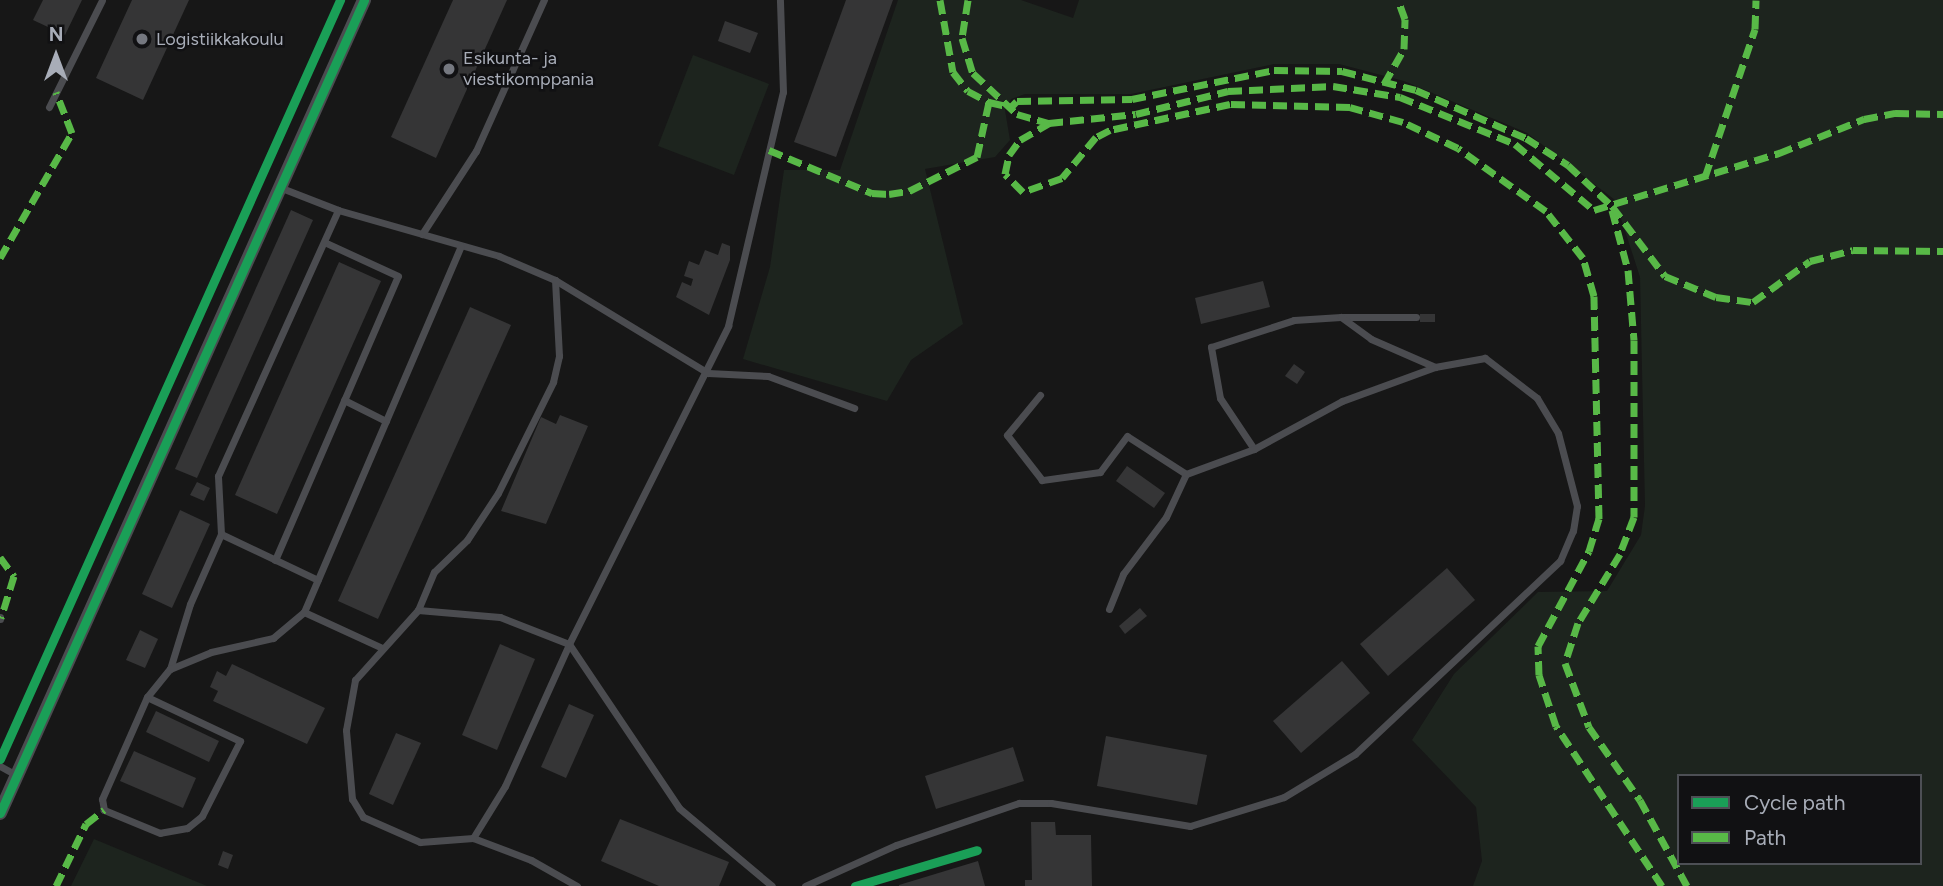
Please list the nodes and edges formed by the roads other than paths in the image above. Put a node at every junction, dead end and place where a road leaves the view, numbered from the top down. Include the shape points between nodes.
1 (102, 0) edge
2 (364, 0) edge
3 (544, 0) edge
4 (780, 0) edge
5 (49, 107) dead end
6 (279, 187) junction
7 (338, 210) junction
8 (422, 234) junction
9 (324, 242) junction
10 (461, 246) junction
11 (555, 281) junction
12 (1341, 317) junction
13 (1416, 317) dead end
14 (1435, 367) junction
15 (708, 373) junction
16 (1040, 395) dead end
17 (344, 400) junction
18 (854, 408) dead end
19 (386, 421) junction
20 (1254, 449) junction
21 (1186, 474) junction
22 (221, 534) junction
23 (275, 560) junction
24 (318, 580) junction
25 (1109, 609) dead end
26 (418, 610) junction
27 (304, 611) junction
28 (569, 644) junction
29 (380, 647) junction
30 (170, 669) junction
31 (147, 697) junction
32 (0, 766) edge
33 (17, 776) junction
34 (0, 813) edge
35 (473, 838) junction
36 (577, 886) edge
37 (772, 886) edge
38 (804, 886) edge

1 - 5 lane
2 - 6 street
3 - 8 lane via 476,151
4 - 15 lane via 782,100 738,294
6 - 7 lane
6 - 33 street
7 - 8 lane
7 - 9 lane
8 - 10 lane
9 - 17 lane via 398,276
9 - 22 lane via 218,476
10 - 11 lane
10 - 19 lane
11 - 15 lane
11 - 26 lane via 559,356 553,382 498,493 467,540 434,572
12 - 13 lane
12 - 14 lane via 1371,339
12 - 20 lane via 1294,320 1210,347 1220,398
14 - 20 lane via 1342,401
14 - 38 lane via 1485,358 1537,398 1569,458 1577,506 1573,531 1560,561 1355,754 1284,797 1190,826 1051,803 1019,803 896,845
15 - 18 lane via 768,376
15 - 28 lane
16 - 21 lane via 1007,435 1042,480 1100,472 1127,436
17 - 19 lane
17 - 23 lane
19 - 24 lane
20 - 21 lane
21 - 25 lane via 1166,517 1123,574
22 - 23 lane
22 - 30 lane via 190,604
23 - 24 lane
24 - 27 lane
26 - 28 lane via 500,617
26 - 29 lane
27 - 29 lane
27 - 30 lane via 273,638
28 - 35 lane via 505,786
28 - 37 lane via 679,808
29 - 35 lane via 355,680 346,730 352,799 363,817 420,842
30 - 31 lane
31 - 31 lane via 102,799 104,810 160,833 187,828 202,816 240,741
32 - 33 lane
33 - 34 street
35 - 36 lane via 531,860

